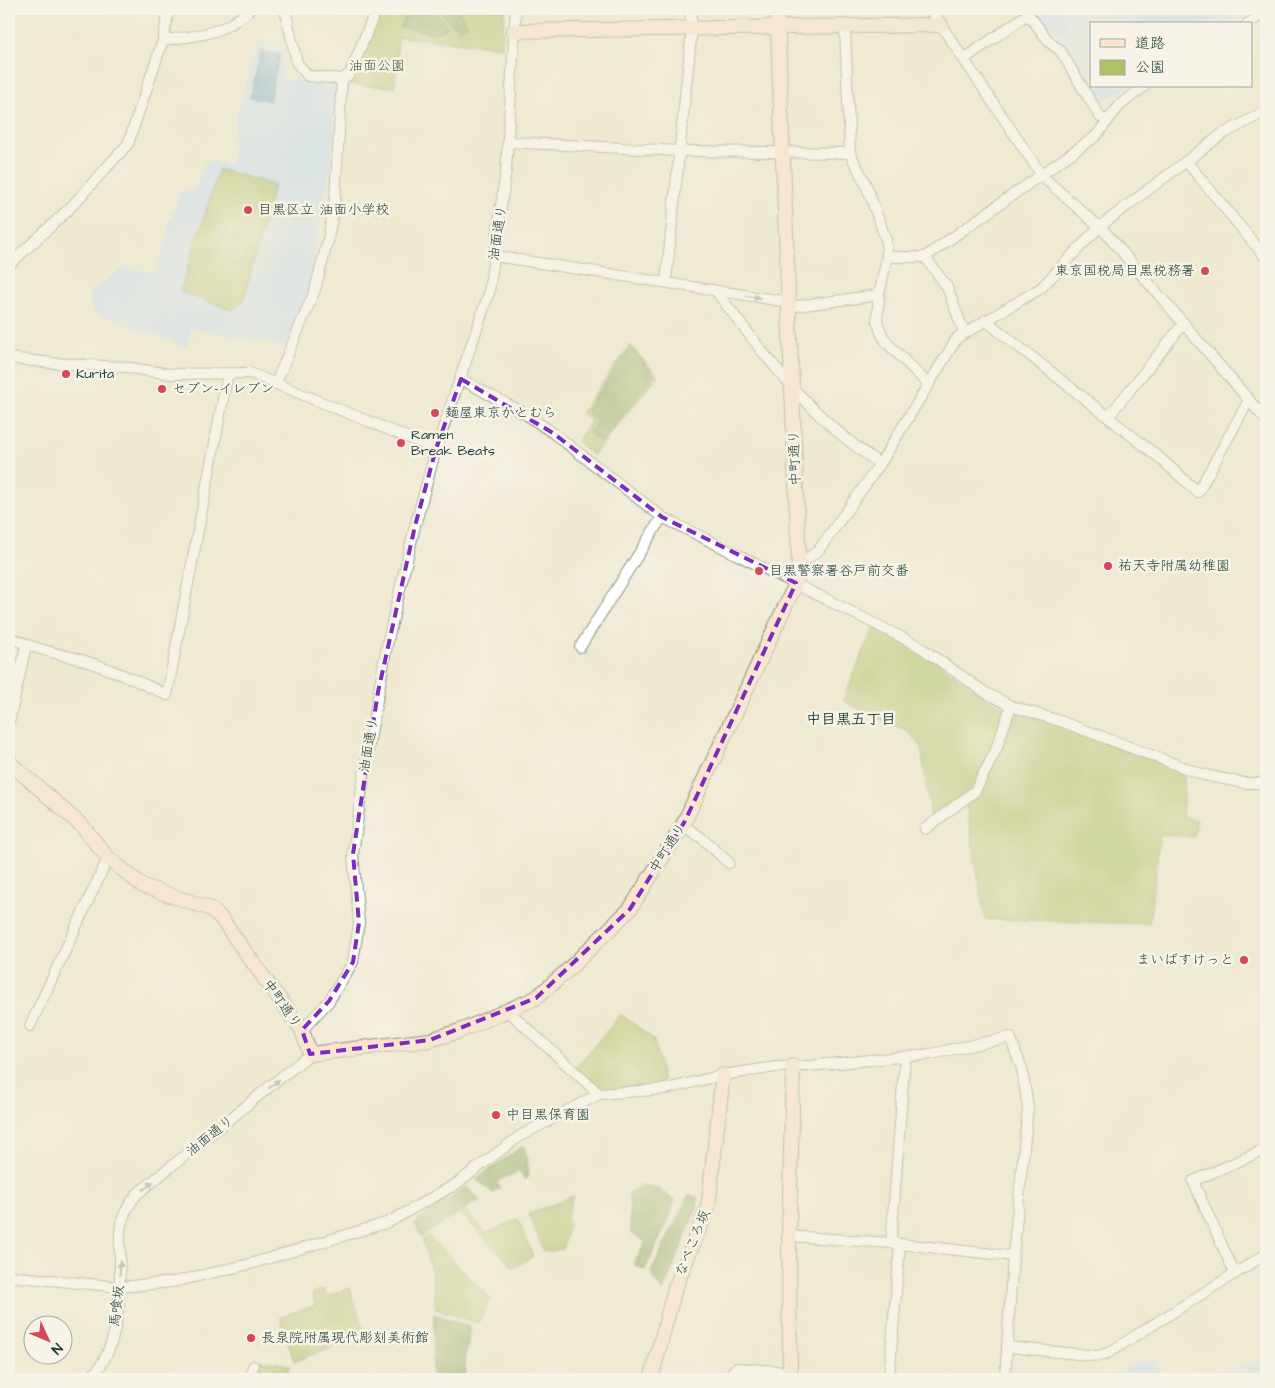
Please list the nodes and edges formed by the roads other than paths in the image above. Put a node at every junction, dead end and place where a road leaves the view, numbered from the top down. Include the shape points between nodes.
1 (169, 9) edge
2 (250, 9) edge
3 (285, 9) edge
4 (376, 9) edge
5 (516, 9) edge
6 (690, 9) edge
7 (777, 9) edge
8 (930, 9) edge
9 (1266, 12) edge
10 (1250, 22) edge
11 (941, 26) junction
12 (844, 28) junction
13 (692, 29) junction
14 (778, 29) junction
15 (514, 30) junction
16 (163, 40) junction
17 (964, 58) junction
18 (342, 79) junction
19 (1141, 88) edge
20 (1266, 111) edge
21 (1108, 120) junction
22 (508, 142) junction
23 (679, 151) junction
24 (850, 153) junction
25 (783, 154) junction
26 (1186, 161) junction
27 (1040, 174) junction
28 (1099, 227) junction
29 (13, 255) edge
30 (494, 256) junction
31 (887, 257) junction
32 (925, 257) junction
33 (1266, 258) edge
34 (9, 265) edge
35 (666, 282) junction
36 (716, 291) junction
37 (879, 295) junction
38 (789, 304) junction
39 (985, 320) junction
40 (1184, 323) junction
41 (964, 332) junction
42 (9, 358) edge
43 (228, 373) junction
44 (461, 379) junction
45 (276, 383) junction
46 (929, 385) junction
47 (792, 389) junction
48 (1249, 400) junction
49 (1108, 417) junction
50 (1266, 420) edge
51 (436, 449) junction
52 (880, 464) junction
53 (662, 517) junction
54 (799, 564) junction
55 (796, 583) junction
56 (9, 636) edge
57 (26, 646) junction
58 (580, 647) dead end
59 (1011, 706) junction
60 (9, 722) edge
61 (9, 762) edge
62 (1266, 783) edge
63 (683, 825) junction
64 (925, 828) dead end
65 (108, 858) junction
66 (729, 863) dead end
67 (508, 1011) junction
68 (30, 1026) dead end
69 (302, 1030) junction
70 (310, 1054) junction
71 (905, 1058) junction
72 (793, 1066) junction
73 (723, 1075) junction
74 (599, 1094) junction
75 (1266, 1149) edge
76 (121, 1225) joint
77 (789, 1236) junction
78 (895, 1243) junction
79 (1266, 1254) edge
80 (1013, 1256) junction
81 (1235, 1274) junction
82 (9, 1276) edge
83 (120, 1287) junction
84 (1008, 1347) junction
85 (253, 1366) dead end
86 (791, 1376) edge
87 (90, 1379) edge
88 (250, 1379) edge
89 (651, 1379) edge
90 (727, 1379) edge
91 (888, 1379) edge
92 (1005, 1379) edge

1 - 16 street
2 - 16 street via 226,27 204,35
3 - 18 street via 297,63 308,76
4 - 18 street via 350,74
5 - 15 street, 油面通り
6 - 13 street
7 - 14 street, 中町通り
8 - 11 street
9 - 10 street
11 - 12 street
11 - 17 street
12 - 14 street
12 - 24 street
13 - 14 street
13 - 15 street
13 - 23 street
14 - 25 street, 中町通り
15 - 22 street, 油面通り
16 - 29 street via 128,144 69,209
17 - 21 street via 1028,14 1050,43 1060,50 1100,117
17 - 27 street
18 - 45 street via 335,200 328,240 315,290
19 - 21 street via 1126,99
20 - 26 street via 1221,135
21 - 27 street via 1096,136
22 - 23 street
22 - 30 street, 油面通り
23 - 25 street
23 - 35 street
24 - 25 street
24 - 31 street via 881,222
25 - 38 street, 中町通り
26 - 28 street
26 - 33 street
27 - 28 street
27 - 32 street
28 - 39 street via 1041,288
28 - 40 street
29 - 34 street
30 - 35 street
30 - 44 street, 油面通り via 489,293
31 - 32 street
31 - 37 street
32 - 41 street via 947,287
35 - 36 street
36 -> 38 street
36 - 47 street
37 - 38 street
37 - 46 street via 878,321 882,335
38 - 47 street, 中町通り
39 - 41 street
39 - 49 street
40 - 48 street
40 - 49 street
41 - 46 street via 957,338
42 - 43 street via 171,374
43 - 45 street via 250,373
43 - 57 street via 167,695 133,678 88,662
44 - 51 street, 油面通り
44 - 53 street via 554,433
45 - 51 street
46 - 52 street
47 - 52 street via 840,436
47 - 54 street, 中町通り
48 - 49 street via 1198,492
48 - 50 street
51 - 69 street, 油面通り via 395,607 364,772 353,854 359,923 353,962 328,1001
52 - 54 street via 818,551
53 - 55 street
53 - 58 street
54 - 55 street, 中町通り
55 - 59 street via 917,645 986,693
55 - 63 street, 中町通り
56 - 57 street
57 - 60 street
59 - 62 street via 1204,775 1244,783
59 - 64 street via 995,752 975,791
61 - 65 street, 中町通り via 82,826
63 - 66 street via 704,839
63 - 67 street, 中町通り via 630,909 536,998
65 - 68 street
65 - 69 street, 中町通り via 143,886 212,910 220,917
67 - 70 street, 中町通り via 430,1040
67 - 74 street
69 - 70 street, 中町通り
76 -> 70 street, 油面通り via 137,1194
71 - 72 street
71 - 78 street
71 - 80 street via 1010,1038 1022,1069 1028,1108
72 - 73 street
72 - 77 street
73 - 74 street via 666,1089
73 - 89 street, なべころ坂 via 708,1207 675,1288
74 - 83 street via 520,1136 456,1184 389,1222 250,1264 172,1282
75 - 81 street via 1193,1181
83 -> 76 street, 馬喰坂
77 - 78 street
77 - 86 street
78 - 80 street
78 - 91 street
79 - 81 street
80 - 84 street
81 - 84 street via 1108,1353 1098,1356
82 - 83 street
83 - 87 street, 馬喰坂 via 112,1342 101,1367
84 - 92 street
85 - 88 street
86 - 90 street via 736,1368

